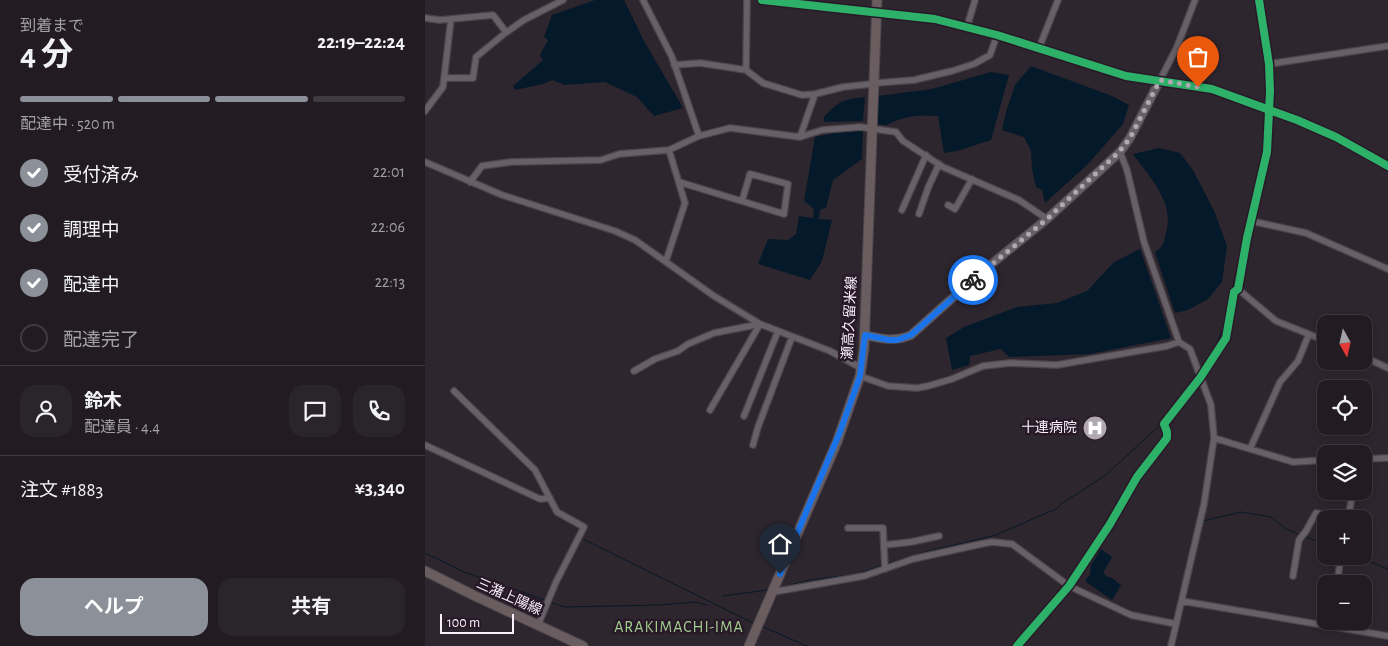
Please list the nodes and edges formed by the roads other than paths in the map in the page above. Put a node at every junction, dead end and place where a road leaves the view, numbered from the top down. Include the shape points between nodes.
1 (563, 0) edge
2 (643, 0) edge
3 (747, 0) edge
4 (762, 0) edge
5 (877, 0) edge
6 (975, 0) edge
7 (1058, 0) edge
8 (1195, 0) edge
9 (1259, 0) edge
10 (876, 12) junction
11 (425, 18) edge
12 (451, 19) junction
13 (967, 27) junction
14 (506, 32) junction
15 (997, 35) junction
16 (1388, 46) edge
17 (1039, 48) junction
18 (1269, 64) junction
19 (674, 65) junction
20 (746, 70) junction
21 (444, 78) junction
22 (1160, 80) junction
23 (874, 84) junction
24 (815, 94) junction
25 (1269, 109) junction
26 (425, 111) edge
27 (872, 129) junction
28 (699, 136) junction
29 (800, 137) junction
30 (669, 150) junction
31 (1119, 152) junction
32 (925, 155) junction
33 (425, 162) edge
34 (939, 164) junction
35 (1388, 166) edge
36 (425, 169) edge
37 (972, 179) junction
38 (470, 182) junction
39 (679, 182) junction
40 (742, 201) junction
41 (948, 205) dead end
42 (902, 210) dead end
43 (919, 214) dead end
44 (1047, 219) junction
45 (1251, 221) junction
46 (666, 261) junction
47 (1388, 269) edge
48 (1238, 289) junction
49 (760, 324) junction
50 (778, 331) junction
51 (1309, 334) junction
52 (865, 335) junction
53 (792, 337) junction
54 (1317, 338) edge
55 (1179, 342) junction
56 (1373, 361) edge
57 (1388, 368) edge
58 (634, 371) dead end
59 (860, 372) junction
60 (1201, 378) junction
61 (454, 391) dead end
62 (711, 410) dead end
63 (744, 416) dead end
64 (1214, 438) junction
65 (425, 445) edge
66 (753, 445) dead end
67 (1250, 449) junction
68 (1388, 458) edge
69 (1372, 459) edge
70 (1317, 461) edge
71 (550, 498) junction
72 (1317, 513) edge
73 (848, 528) dead end
74 (939, 536) dead end
75 (884, 545) junction
76 (885, 569) junction
77 (425, 571) edge
78 (1293, 576) dead end
79 (1069, 586) junction
80 (773, 592) junction
81 (1181, 601) junction
82 (1317, 621) edge
83 (1176, 624) junction
84 (538, 625) junction
85 (1361, 630) edge
86 (1388, 636) edge
87 (583, 646) edge
88 (749, 646) edge
89 (1017, 646) edge
90 (1171, 646) edge

1 - 14 street
2 - 19 street
3 - 20 street
4 - 10 street
5 - 10 main road, 瀬高久留米線
6 - 13 street
7 - 17 street
8 - 22 street
9 - 18 street
10 - 13 street via 935,19
10 - 23 main road, 瀬高久留米線
11 - 12 street
12 - 14 street via 493,14
12 - 21 street
13 - 15 street
14 - 21 street via 476,57 473,78
15 - 17 street
15 - 23 street via 990,54 974,64 913,80
16 - 18 street
17 - 22 street via 1126,76
18 - 25 street
19 - 20 street via 700,63
19 - 28 street
20 - 24 street via 763,82 801,95
21 - 26 street via 443,87
22 - 25 street via 1212,89
22 - 31 street via 1130,138
23 - 24 street
23 - 27 main road, 瀬高久留米線
24 - 29 street
25 - 35 street via 1336,137
25 - 45 street via 1267,152
27 - 29 street via 822,130
27 - 32 street via 896,132 903,141
27 - 52 main road, 瀬高久留米線
28 - 29 street via 730,128
28 - 30 street
30 - 38 street via 619,154 601,160 511,162 482,166
30 - 39 street
31 - 44 street
31 - 55 street via 1127,170 1144,242
32 - 34 street
32 - 42 street
33 - 36 street
33 - 38 street
34 - 37 street
34 - 43 street
37 - 41 street via 955,209
37 - 44 street via 1019,200
38 - 46 street via 615,231
39 - 40 street
39 - 46 street via 685,204
40 - 40 street via 784,214 788,184 750,174
44 - 52 street via 911,335 889,340
45 - 47 street via 1306,233
45 - 48 street
46 - 49 street
48 - 51 street via 1276,321
48 - 60 street via 1234,292 1226,338
49 - 50 street
49 - 58 street via 714,333
49 - 62 street
50 - 53 street
50 - 63 street
51 - 54 street
51 - 67 street via 1298,361 1280,382
52 - 59 main road, 瀬高久留米線
53 - 59 street via 830,351
53 - 66 street
55 - 59 street via 1057,365 1010,363 983,366 952,379 917,388 887,386
55 - 60 street via 1190,349
56 - 57 street
59 - 80 main road, 瀬高久留米線 via 837,442
60 - 64 street via 1211,404
60 - 79 street via 1164,424 1167,438 1137,477
61 - 71 street via 535,470
64 - 67 street
64 - 81 street via 1204,504
65 - 71 street via 540,499
67 - 70 street via 1293,462
68 - 69 street
71 - 84 street via 557,512 584,527
72 - 78 street via 1299,540
73 - 75 street via 883,528
74 - 75 street
75 - 76 street
76 - 79 street via 913,559 981,544 1012,544
76 - 80 street via 864,576
77 - 84 main road, 三潴上陽線
79 - 83 street via 1131,614
79 - 89 street
80 - 88 main road, 瀬高久留米線
81 - 82 street
81 - 83 street
83 - 90 street
84 - 87 main road, 三潴上陽線
85 - 86 street

